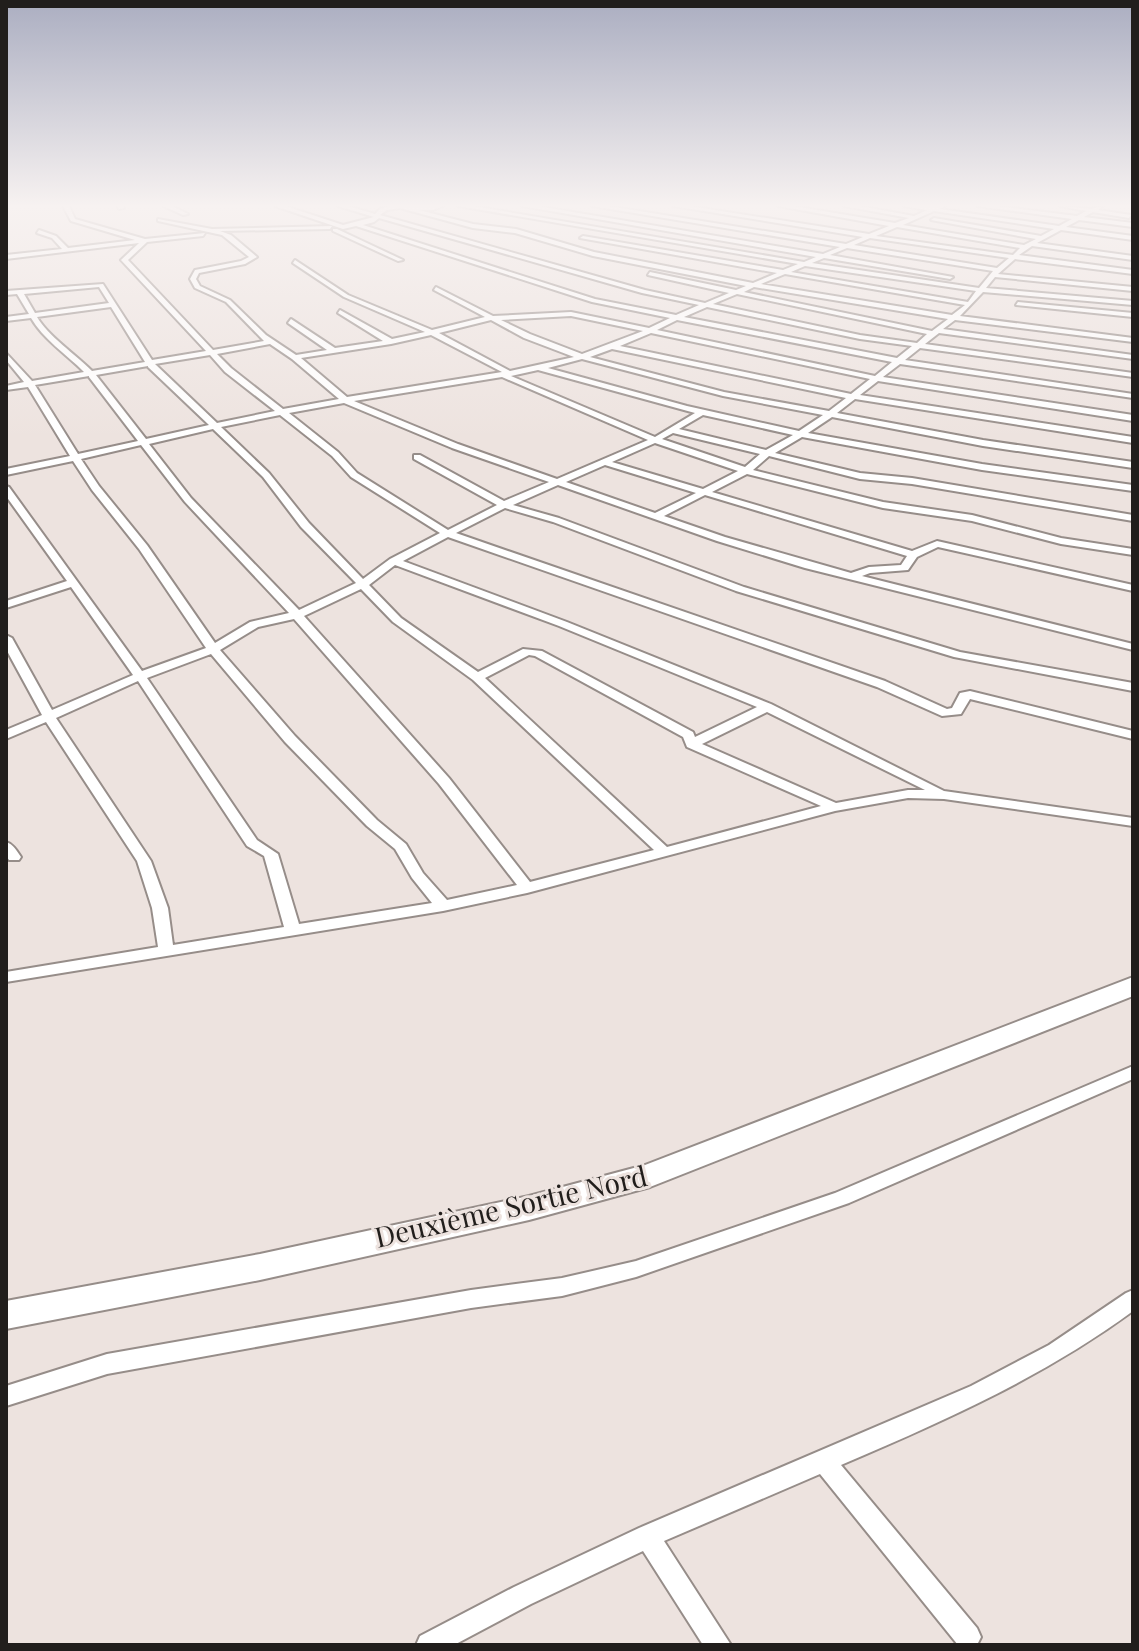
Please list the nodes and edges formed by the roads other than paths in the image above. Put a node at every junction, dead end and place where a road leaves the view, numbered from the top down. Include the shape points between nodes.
1 (95, 283) edge
2 (95, 283) edge
3 (148, 283) edge
4 (195, 283) edge
5 (327, 283) edge
6 (538, 283) edge
7 (612, 283) edge
8 (683, 283) edge
9 (744, 283) edge
10 (760, 283) edge
11 (842, 283) edge
12 (953, 283) edge
13 (962, 283) edge
14 (986, 283) edge
15 (1082, 283) edge
16 (754, 285) junction
17 (983, 287) junction
18 (436, 289) dead end
19 (1133, 289) edge
20 (19, 291) junction
21 (6, 293) edge
22 (731, 294) junction
23 (971, 301) junction
24 (1133, 303) edge
25 (112, 305) junction
26 (707, 305) junction
27 (340, 312) dead end
28 (34, 315) junction
29 (1133, 315) edge
30 (951, 316) junction
31 (491, 318) junction
32 (675, 318) junction
33 (6, 319) edge
34 (1028, 319) dead end
35 (291, 321) dead end
36 (933, 331) junction
37 (1133, 331) edge
38 (433, 333) junction
39 (650, 333) junction
40 (1133, 340) edge
41 (271, 342) junction
42 (391, 342) junction
43 (923, 344) junction
44 (612, 347) junction
45 (334, 351) junction
46 (6, 355) edge
47 (210, 355) junction
48 (579, 356) junction
49 (295, 357) junction
50 (1133, 357) edge
51 (898, 361) junction
52 (151, 365) junction
53 (535, 367) junction
54 (503, 372) junction
55 (92, 375) junction
56 (1133, 375) edge
57 (875, 378) junction
58 (29, 384) junction
59 (6, 388) edge
60 (851, 396) junction
61 (1133, 396) edge
62 (345, 400) junction
63 (280, 412) junction
64 (699, 414) junction
65 (829, 414) junction
66 (1133, 418) edge
67 (216, 426) junction
68 (671, 430) junction
69 (802, 435) junction
70 (655, 440) junction
71 (1133, 440) edge
72 (145, 444) junction
73 (766, 454) junction
74 (417, 457) dead end
75 (76, 458) junction
76 (604, 462) junction
77 (1133, 465) edge
78 (746, 471) junction
79 (6, 472) edge
80 (562, 481) junction
81 (1133, 488) edge
82 (6, 489) edge
83 (703, 493) junction
84 (504, 505) junction
85 (656, 516) junction
86 (1133, 518) edge
87 (448, 534) junction
88 (1133, 552) edge
89 (913, 555) junction
90 (394, 561) junction
91 (852, 576) junction
92 (73, 583) junction
93 (363, 584) junction
94 (1133, 588) edge
95 (6, 605) edge
96 (297, 615) junction
97 (6, 638) edge
98 (1133, 647) edge
99 (213, 649) junction
100 (140, 676) junction
101 (477, 677) junction
102 (1133, 687) edge
103 (767, 707) junction
104 (50, 718) junction
105 (6, 735) edge
106 (1133, 735) edge
107 (692, 744) junction
108 (944, 795) junction
109 (834, 807) junction
110 (1133, 822) edge
111 (665, 852) junction
112 (527, 888) junction
113 (443, 906) junction
114 (293, 930) junction
115 (166, 949) junction
116 (6, 977) edge
117 (1133, 986) edge
118 (1133, 1072) edge
119 (1133, 1299) edge
120 (6, 1315) edge
121 (6, 1396) edge
122 (824, 1461) junction
123 (647, 1536) junction
124 (968, 1637) dead end
125 (429, 1645) edge
126 (718, 1645) edge

1 - 25 street
2 - 20 street
3 - 47 street
4 - 41 street via 228,301
5 - 38 street
6 - 32 street
7 - 26 street
8 - 22 street
9 - 16 street
10 - 16 street
11 - 23 street
12 - 17 street
13 - 17 street
14 - 17 street
15 - 19 street
16 - 22 street
16 - 30 street
17 - 23 street
17 - 24 street
18 - 31 street
20 - 21 street
20 - 28 street
22 - 26 street
22 - 36 street
23 - 29 street
23 - 30 street
25 - 28 street
25 - 52 street
26 - 32 street
26 - 43 street via 860,337
27 - 42 street
28 - 33 street
28 - 55 street via 43,333
30 - 36 street
30 - 40 street
31 - 38 street
31 - 39 street via 576,315
31 - 48 street
32 - 39 street
32 - 51 street
34 - 37 street
35 - 45 street
36 - 43 street
36 - 50 street
38 - 42 street
38 - 54 street
39 - 44 street
39 - 57 street
41 - 47 street
41 - 49 street
42 - 45 street
43 - 51 street
43 - 56 street
44 - 48 street
44 - 60 street
45 - 49 street
46 - 58 street
47 - 52 street
47 - 63 street
48 - 53 street
48 - 65 street via 723,394
49 - 62 street
51 - 57 street
51 - 61 street
52 - 55 street
52 - 67 street
53 - 54 street
53 - 64 street
54 - 62 street
54 - 70 street
55 - 58 street
55 - 72 street
57 - 60 street
57 - 66 street
58 - 59 street
58 - 75 street
60 - 65 street
60 - 71 street
62 - 63 street
62 - 80 street via 455,446
63 - 67 street
63 - 87 street via 380,494
64 - 68 street
64 - 69 street
65 - 69 street
65 - 77 street
67 - 72 street
67 - 93 street
68 - 70 street
68 - 73 street
69 - 73 street
69 - 81 street via 1009,473
70 - 76 street
70 - 78 street
72 - 75 street
72 - 96 street via 196,510
73 - 78 street
73 - 86 street via 869,478
74 - 84 street
75 - 79 street
75 - 99 street
76 - 80 street
76 - 83 street
78 - 83 street
78 - 88 street via 883,505
80 - 84 street
80 - 85 street
82 - 92 street
83 - 85 street
83 - 89 street
84 - 87 street
84 - 102 street via 740,589 958,655
85 - 91 street
87 - 90 street
87 - 106 street via 881,684 946,713 957,711 964,696 970,695
89 - 91 street via 904,568
89 - 94 street via 937,544
90 - 93 street
90 - 103 street
91 - 98 street
92 - 95 street
92 - 100 street
93 - 96 street
93 - 101 street via 397,620
96 - 99 street via 254,624
96 - 112 street via 444,781
97 - 104 street
99 - 100 street
99 - 113 street via 290,739 401,847
100 - 104 street
100 - 114 street via 252,843 271,854
101 - 107 street via 532,651 688,735
101 - 111 street
103 - 107 street
103 - 108 street
104 - 105 street
104 - 115 street via 144,861 160,908
107 - 109 street
108 - 109 street via 908,794
108 - 110 street
109 - 111 street
111 - 112 street
112 - 113 street
113 - 114 street
114 - 115 street
115 - 116 street
117 - 120 main road, Deuxième Sortie Nord via 650,1175 529,1208 260,1267
118 - 121 street via 887,1181 636,1269 562,1287 107,1364
119 - 122 street via 996,1387
122 - 123 street
122 - 124 street
123 - 125 street via 511,1598
123 - 126 street

